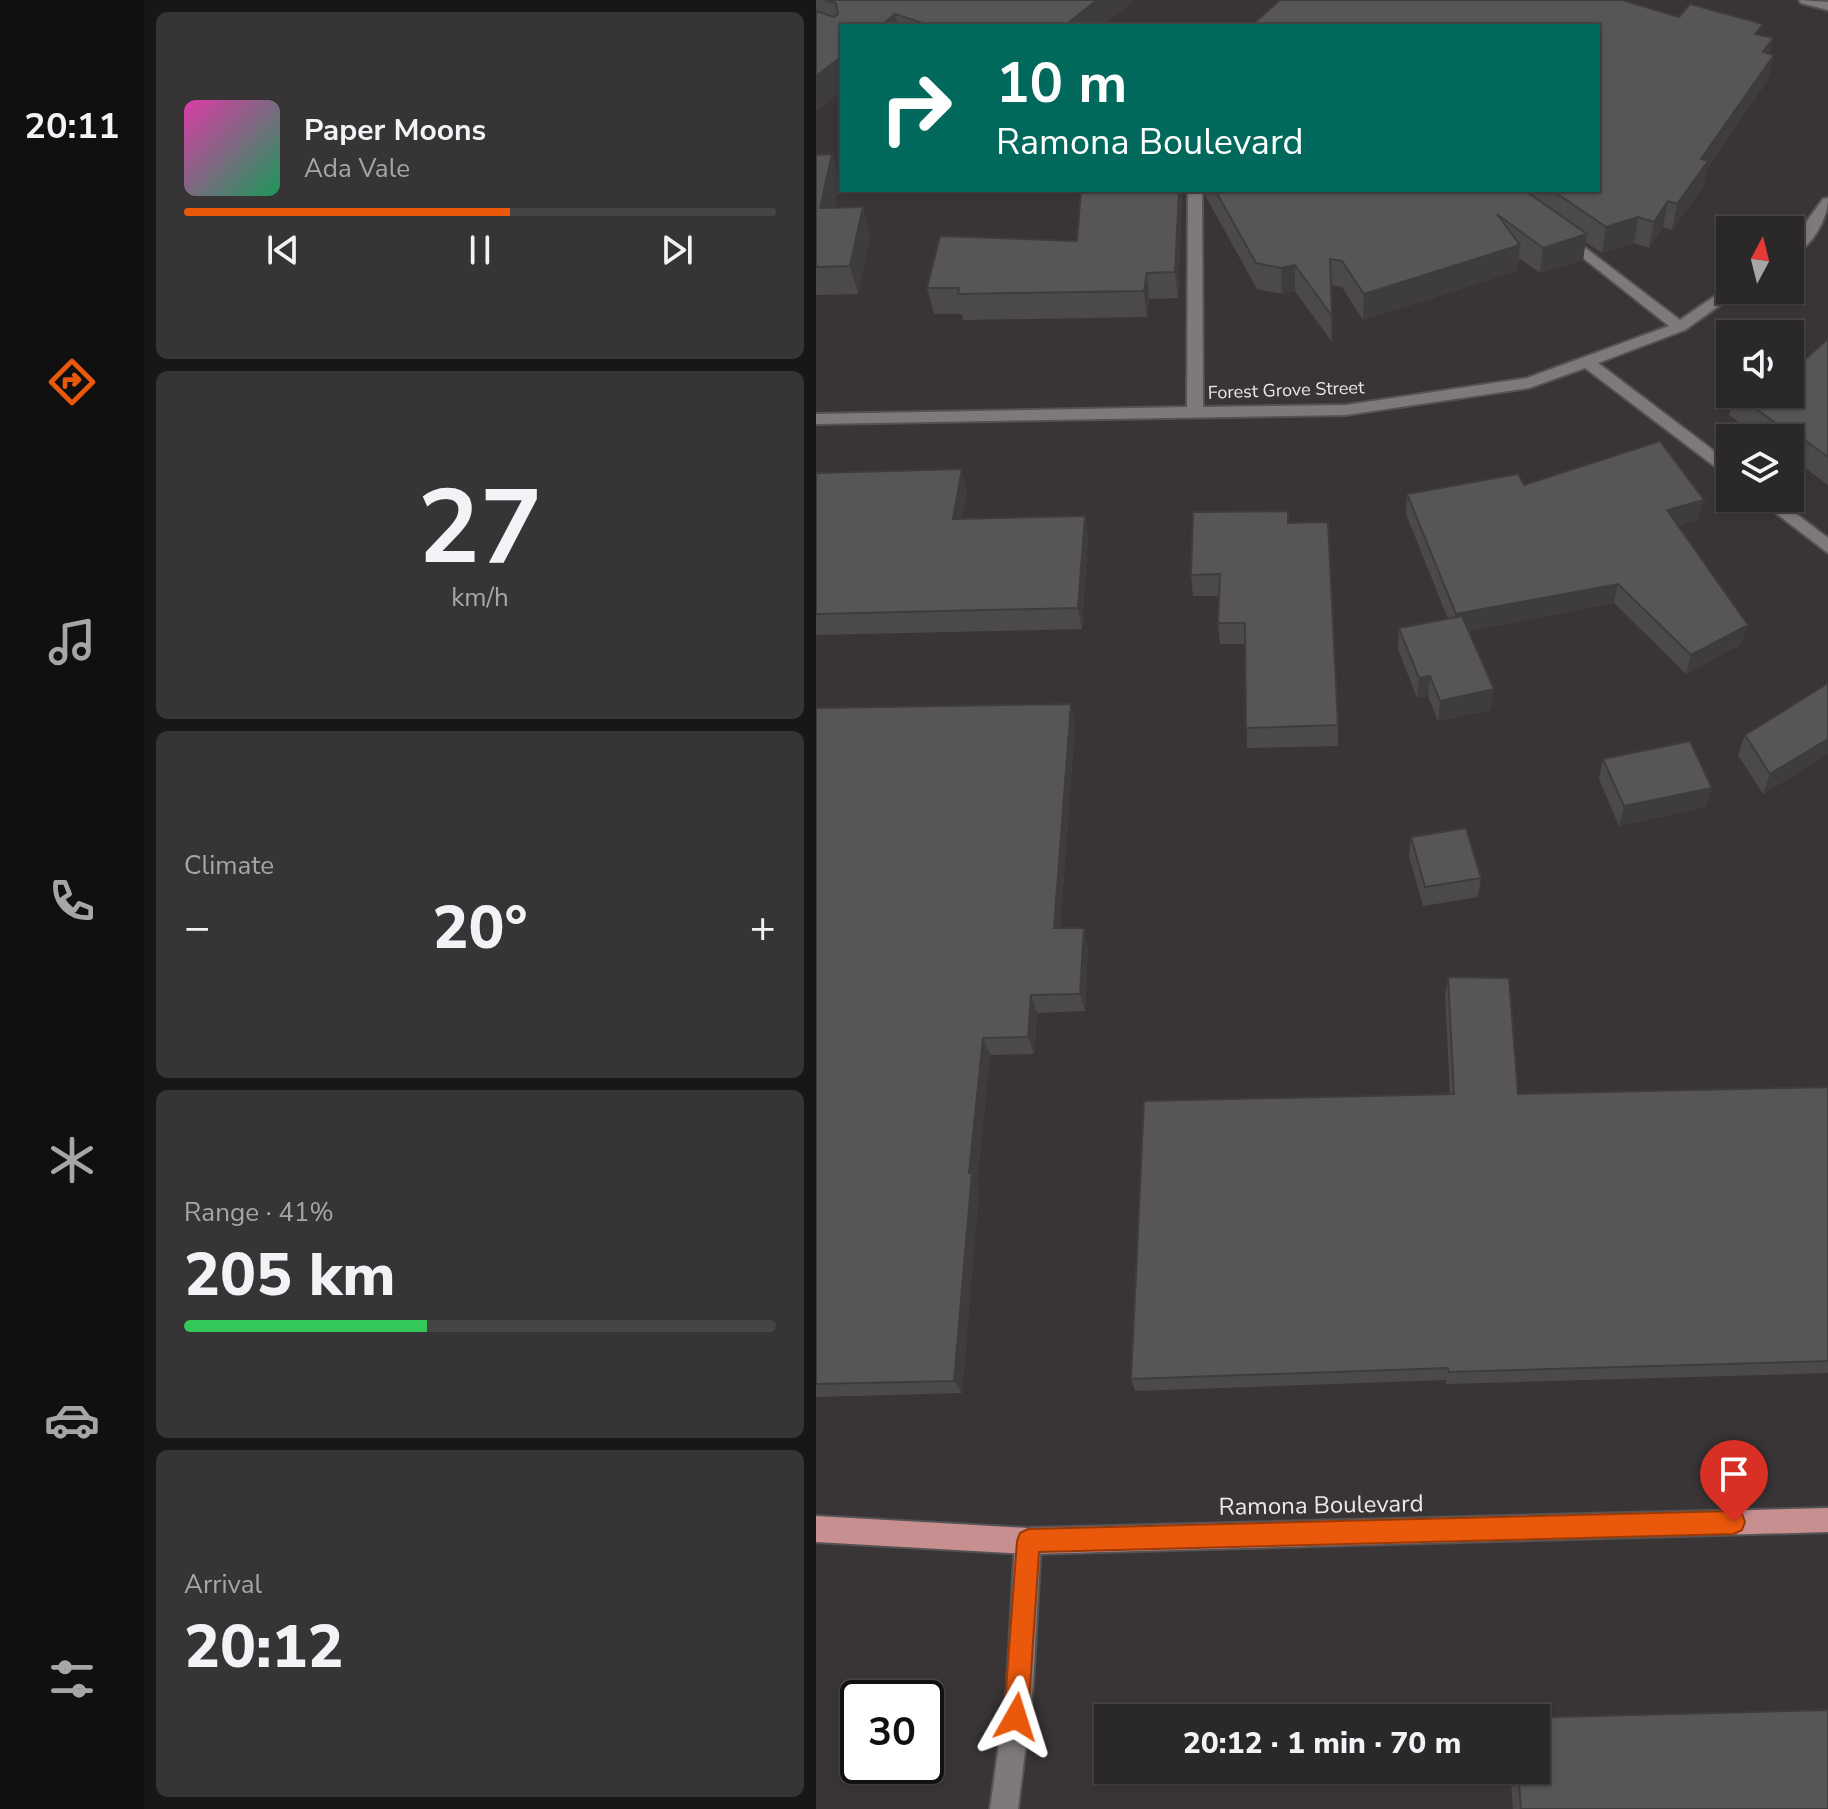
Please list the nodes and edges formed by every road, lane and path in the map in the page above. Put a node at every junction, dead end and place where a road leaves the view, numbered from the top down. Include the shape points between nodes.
1 (1805, 0) edge
2 (1828, 6) edge
3 (1195, 192) edge
4 (1828, 202) edge
5 (1555, 230) edge
6 (1804, 238) edge
7 (1716, 302) edge
8 (1680, 327) junction
9 (1587, 362) junction
10 (1195, 413) junction
11 (816, 419) edge
12 (1716, 461) edge
13 (1782, 512) edge
14 (1828, 547) edge
15 (1828, 1520) edge
16 (816, 1529) edge
17 (1028, 1541) junction
18 (1004, 1809) edge

1 - 2 street
3 - 10 street
4 - 6 street
5 - 8 street
7 - 8 street, Forest Grove Street
8 - 9 street, Forest Grove Street
9 - 10 street, Forest Grove Street via 1529,383 1346,410
9 - 12 street
10 - 11 street, Forest Grove Street
13 - 14 street
15 - 17 main road, Ramona Boulevard
16 - 17 main road, Ramona Boulevard
17 - 18 street via 1020,1686

